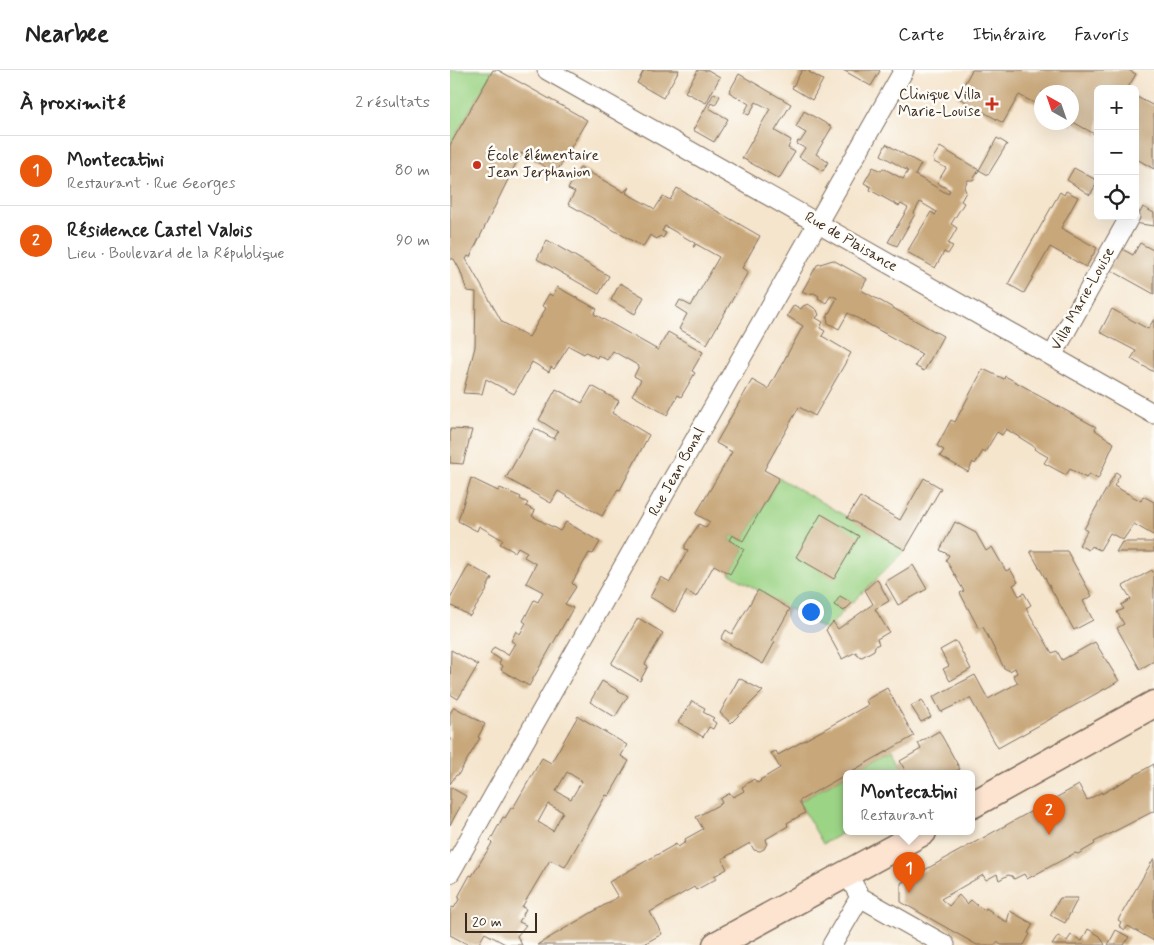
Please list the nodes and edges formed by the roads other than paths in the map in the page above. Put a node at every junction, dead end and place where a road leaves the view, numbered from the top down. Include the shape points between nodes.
1 (547, 70) edge
2 (904, 70) edge
3 (1128, 220) edge
4 (817, 223) junction
5 (1052, 356) junction
6 (1154, 414) edge
7 (1154, 704) edge
8 (975, 803) edge
9 (918, 835) edge
10 (450, 873) edge
11 (847, 874) junction
12 (860, 897) junction
13 (716, 945) edge
14 (832, 945) edge
15 (945, 945) edge

1 - 4 street, Rue de Plaisance
2 - 4 street, Rue Jean Bonal
3 - 5 street, Villa Marie-Louise
4 - 5 street, Rue de Plaisance
4 - 10 street, Rue Jean Bonal
5 - 6 street, Rue de Plaisance
7 - 8 main road
9 - 11 main road
11 - 12 street
11 - 13 main road
12 - 14 street
12 - 15 street

